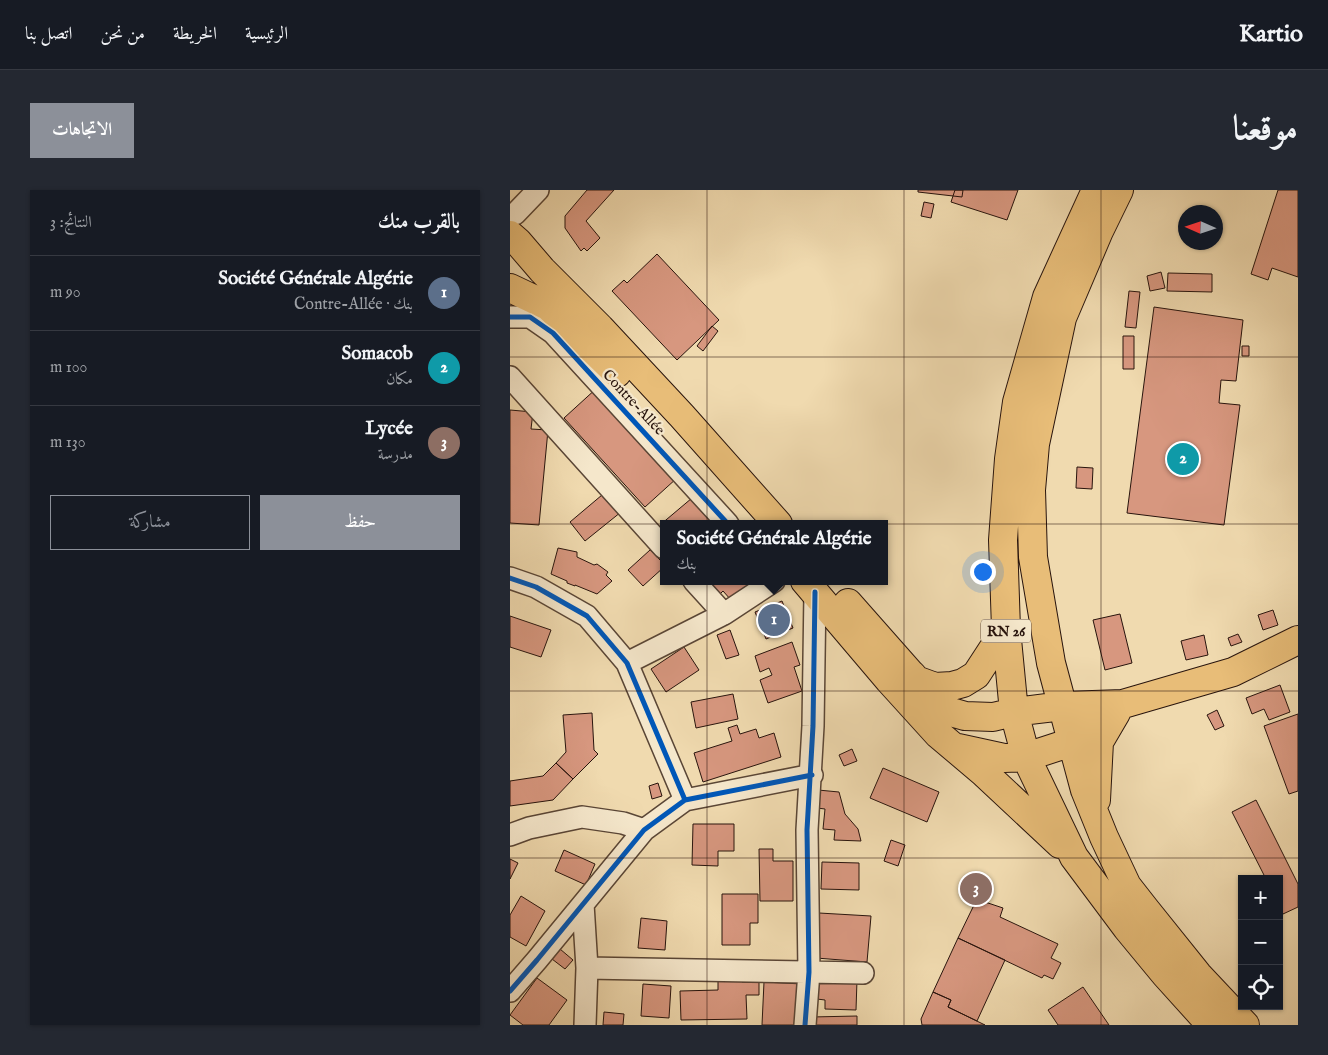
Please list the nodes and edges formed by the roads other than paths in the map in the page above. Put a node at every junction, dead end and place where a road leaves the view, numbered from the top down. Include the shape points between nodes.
1 (538, 190) edge
2 (1096, 190) edge
3 (1119, 190) edge
4 (510, 216) edge
5 (510, 236) edge
6 (510, 288) edge
7 (510, 317) edge
8 (510, 377) edge
9 (724, 520) edge
10 (750, 520) edge
11 (774, 520) edge
12 (660, 544) edge
13 (510, 578) edge
14 (698, 585) edge
15 (768, 585) edge
16 (816, 585) edge
17 (724, 614) junction
18 (1006, 629) junction
19 (1298, 640) edge
20 (627, 663) junction
21 (1051, 663) junction
22 (912, 675) junction
23 (1123, 704) junction
24 (1063, 706) junction
25 (1014, 712) junction
26 (1072, 742) junction
27 (956, 748) junction
28 (1026, 757) junction
29 (812, 775) junction
30 (685, 800) junction
31 (1095, 815) junction
32 (644, 830) junction
33 (510, 835) edge
34 (1074, 857) junction
35 (584, 904) junction
36 (587, 968) junction
37 (809, 972) junction
38 (863, 973) dead end
39 (510, 991) edge
40 (585, 1025) edge
41 (805, 1025) edge
42 (1211, 1025) edge
43 (1245, 1025) edge

1 - 4 street
2 - 18 main road, RN 26 via 1047,297 1017,402 1003,540
3 - 21 main road, RN 26 via 1062,318 1035,444 1031,490 1033,558
5 - 11 main road via 676,409
6 - 10 main road via 548,306 605,360
7 - 9 street, Contre-Allée via 530,317 553,333
8 - 12 street
13 - 20 street via 536,587 587,616
14 - 17 street
15 - 17 street
16 - 22 main road
16 - 27 main road via 889,680 938,734
16 - 29 street
17 - 20 street
18 - 22 main road via 976,675 963,683 935,687 916,680
18 - 25 main road, RN 26
19 - 23 main road via 1233,672
20 - 30 street
21 - 23 main road via 1069,689 1080,697
21 - 24 main road, RN 26
22 - 25 main road via 936,704 951,712 993,717
23 - 24 main road
23 - 26 main road
23 - 31 main road via 1100,742
24 - 25 main road
24 - 26 main road, RN 26
25 - 28 main road, RN 26
26 - 28 main road
26 - 31 main road, RN 26
27 - 28 main road via 1004,758
27 - 34 main road
28 - 34 main road, RN 26
29 - 30 street
29 - 37 street via 807,830
30 - 32 street
31 - 43 main road, RN 26 via 1128,886 1198,975
32 - 33 street via 623,823 582,817
32 - 35 street
34 - 42 main road, RN 26 via 1127,928
35 - 36 street
35 - 39 street
36 - 37 street
36 - 40 street
37 - 38 street
37 - 41 street

